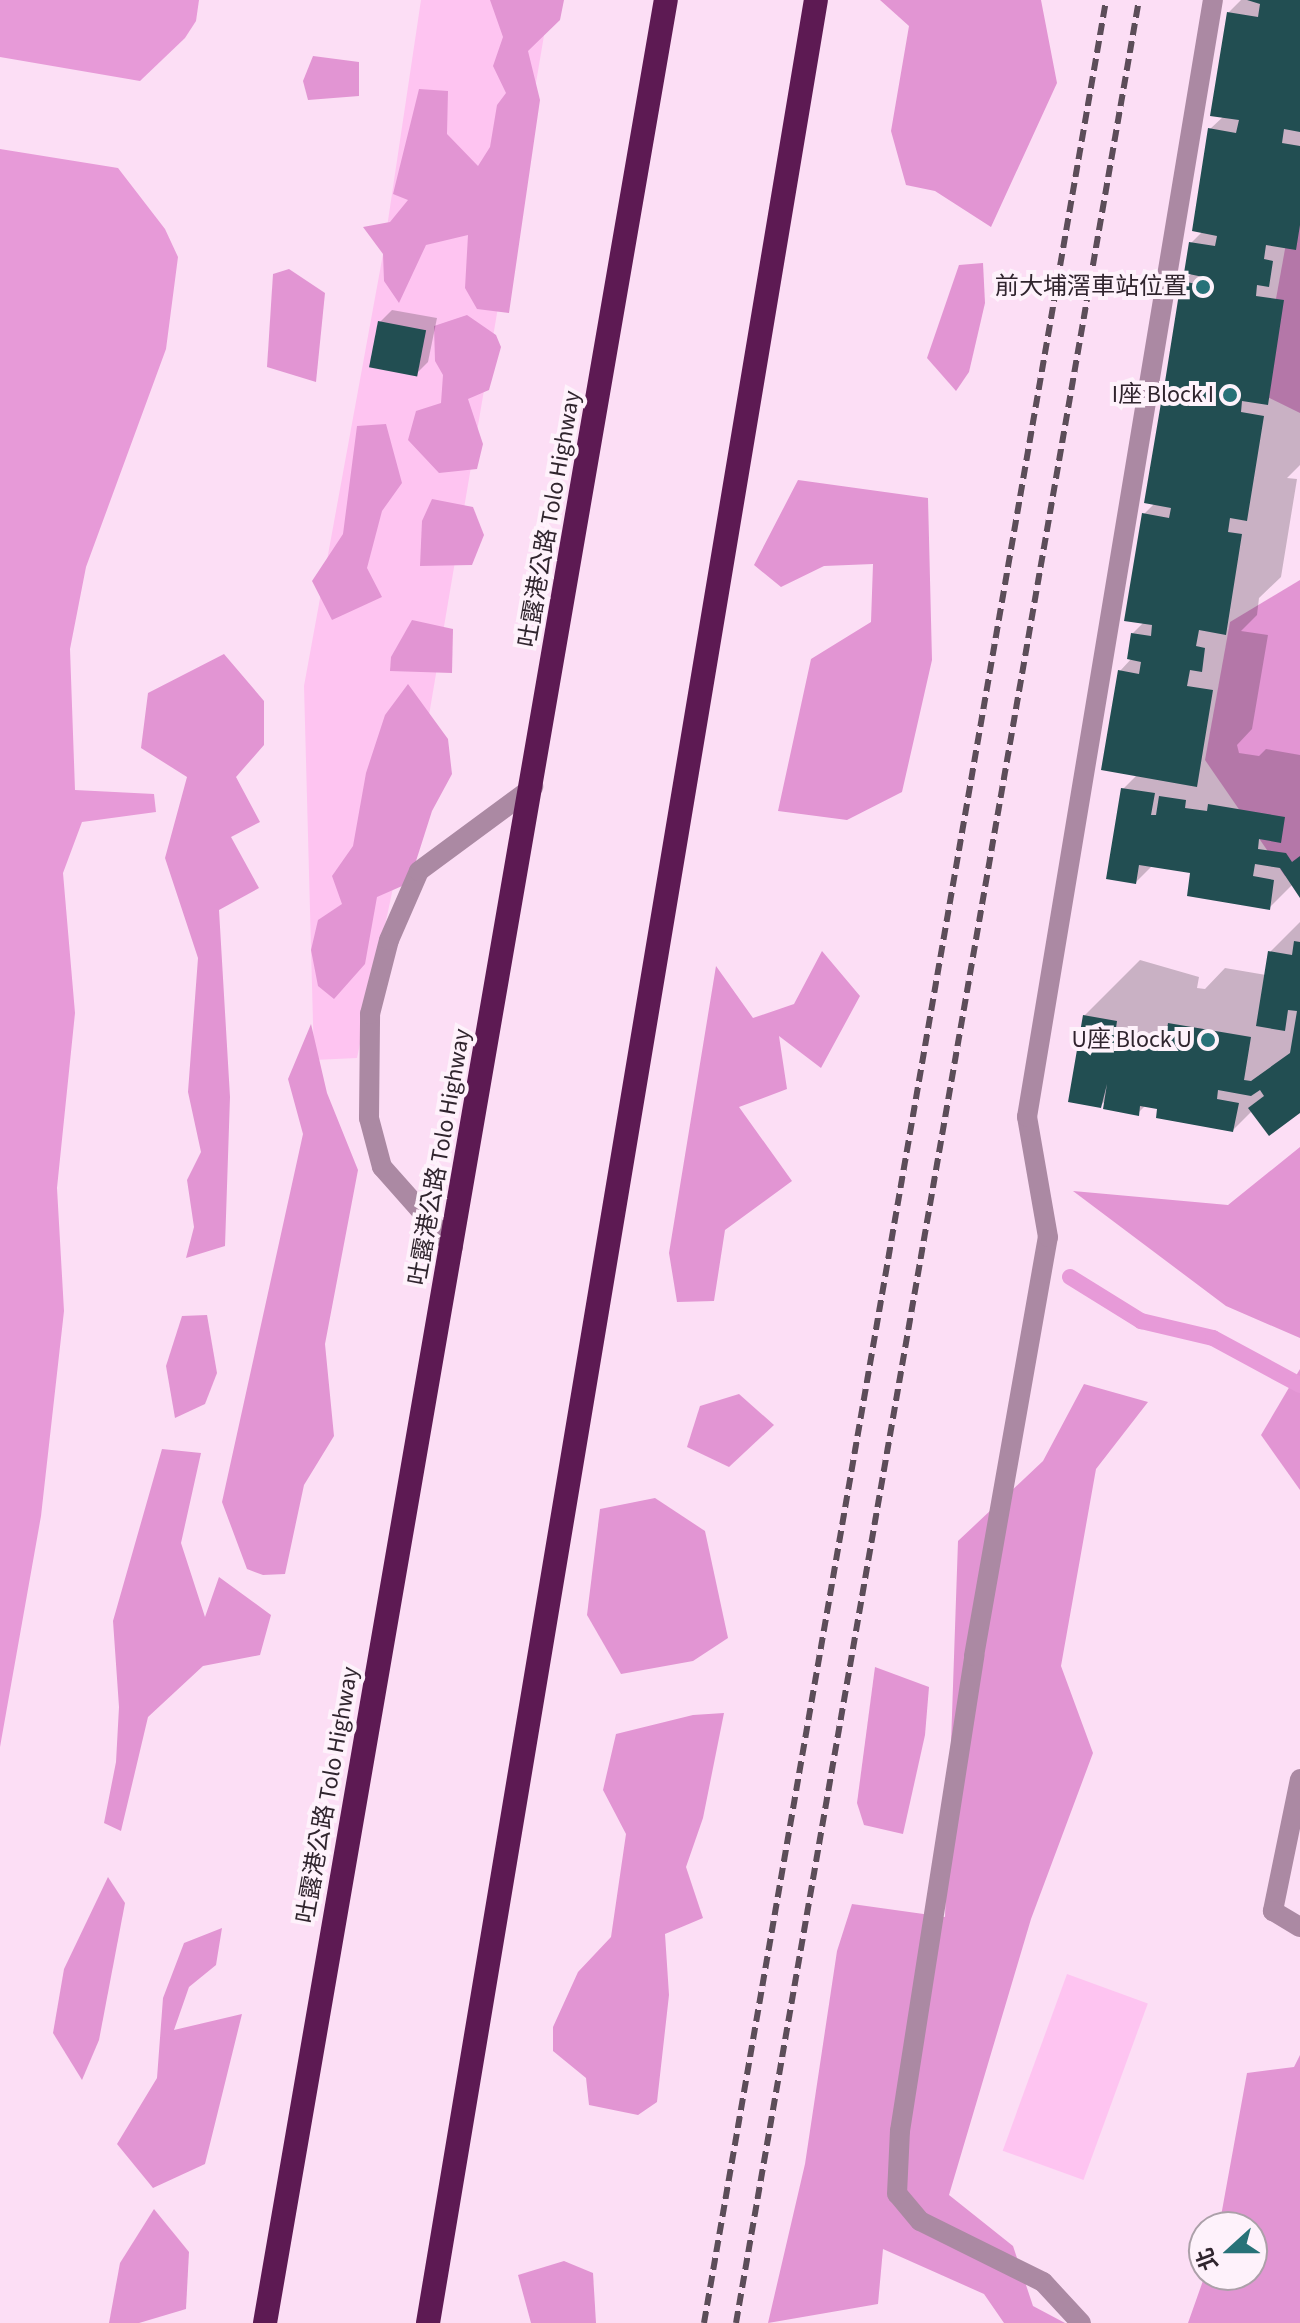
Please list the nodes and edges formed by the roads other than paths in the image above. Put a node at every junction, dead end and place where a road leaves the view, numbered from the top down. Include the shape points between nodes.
1 (666, 0) edge
2 (816, 0) edge
3 (1213, 0) edge
4 (533, 787) junction
5 (453, 1247) junction
6 (1300, 1779) edge
7 (1300, 1927) edge
8 (265, 2323) edge
9 (428, 2323) edge
10 (1081, 2323) edge

1 - 4 highway, 吐露港公路 Tolo Highway
2 - 9 highway
3 - 10 lane via 1027,1117 1048,1237 974,1656 900,2131 897,2194 920,2221 1043,2282
4 - 5 highway, 吐露港公路 Tolo Highway
4 - 5 lane via 419,871 389,940 370,1014 369,1118 382,1167
5 - 8 highway, 吐露港公路 Tolo Highway
6 - 7 lane via 1273,1911

